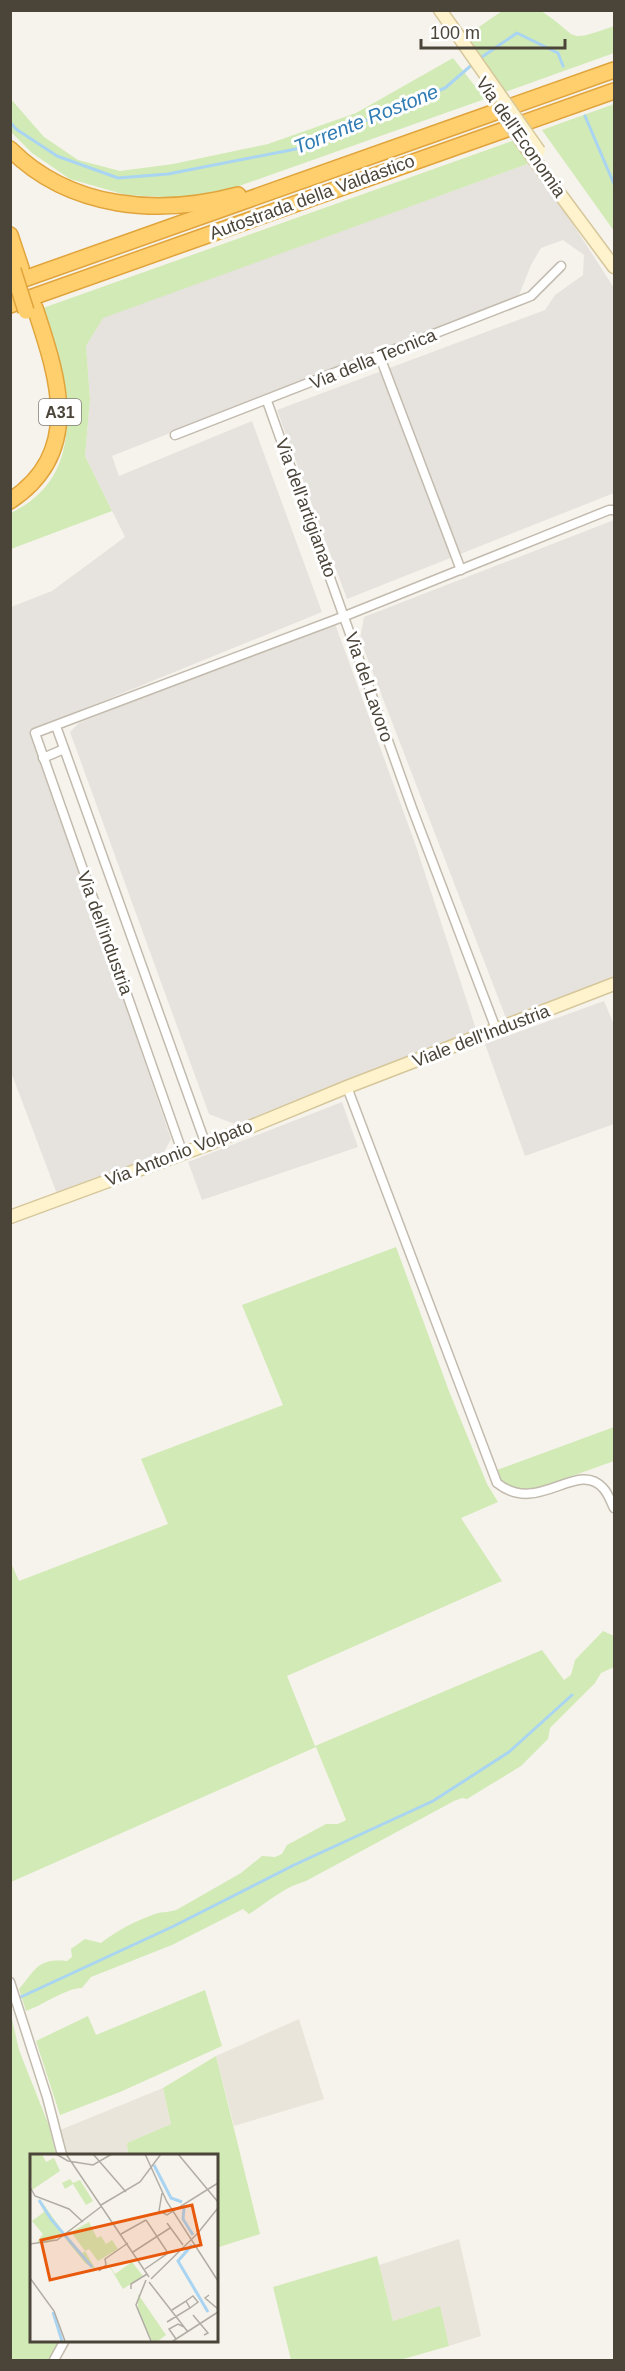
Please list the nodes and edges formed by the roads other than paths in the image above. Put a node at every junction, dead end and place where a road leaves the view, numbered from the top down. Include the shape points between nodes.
1 (441, 12) edge
2 (615, 70) edge
3 (615, 91) edge
4 (555, 92) junction
5 (10, 149) edge
6 (10, 235) edge
7 (561, 266) dead end
8 (615, 267) edge
9 (14, 271) edge
10 (19, 307) edge
11 (380, 357) junction
12 (267, 401) junction
13 (175, 435) dead end
14 (10, 490) edge
15 (10, 501) edge
16 (615, 510) edge
17 (460, 570) junction
18 (345, 616) junction
19 (56, 726) junction
20 (64, 749) junction
21 (43, 758) junction
22 (615, 984) edge
23 (496, 1029) junction
24 (347, 1087) junction
25 (206, 1145) junction
26 (183, 1154) junction
27 (10, 1217) edge
28 (615, 1508) edge
29 (12, 1985) edge
30 (62, 2154) edge
31 (64, 2341) edge
32 (54, 2361) edge

1 - 8 street, Via dell'Economia, bridge
2 - 4 highway, Autostrada della Valdastico
3 - 10 highway, Autostrada della Valdastico
4 - 5 highway via 473,113 244,193 188,206 135,206 101,200 48,178
4 - 9 highway, Autostrada della Valdastico
6 - 9 highway, A31
7 - 11 street, Via della Tecnica via 531,296
9 - 10 highway, A31, bridge
10 - 14 highway, A31 via 48,382 51,427 39,461
10 - 15 highway, A31 via 58,383 58,433 53,455 43,472
11 - 12 street, Via della Tecnica
11 - 17 street
12 - 13 street, Via della Tecnica
12 - 18 street, Via dell'artigianato
16 - 17 street, Via del Lavoro
17 - 18 street, Via del Lavoro
18 - 19 street, Via dell'industria
18 - 23 street, Via del Lavoro via 412,808
19 - 20 street, Via dell'industria
19 - 21 street, Via dell'industria via 35,733
20 - 21 street
20 - 25 street, Via dell'industria
21 - 26 street, Via dell'industria
22 - 23 street, Viale dell'Industria
23 - 24 street, Viale dell'Industria
24 - 25 street, Via Antonio Volpato
24 - 28 street via 497,1483 520,1496 585,1478 604,1488
25 - 26 street, Via Antonio Volpato
26 - 27 street, Via Antonio Volpato
29 - 30 street
31 - 32 street

